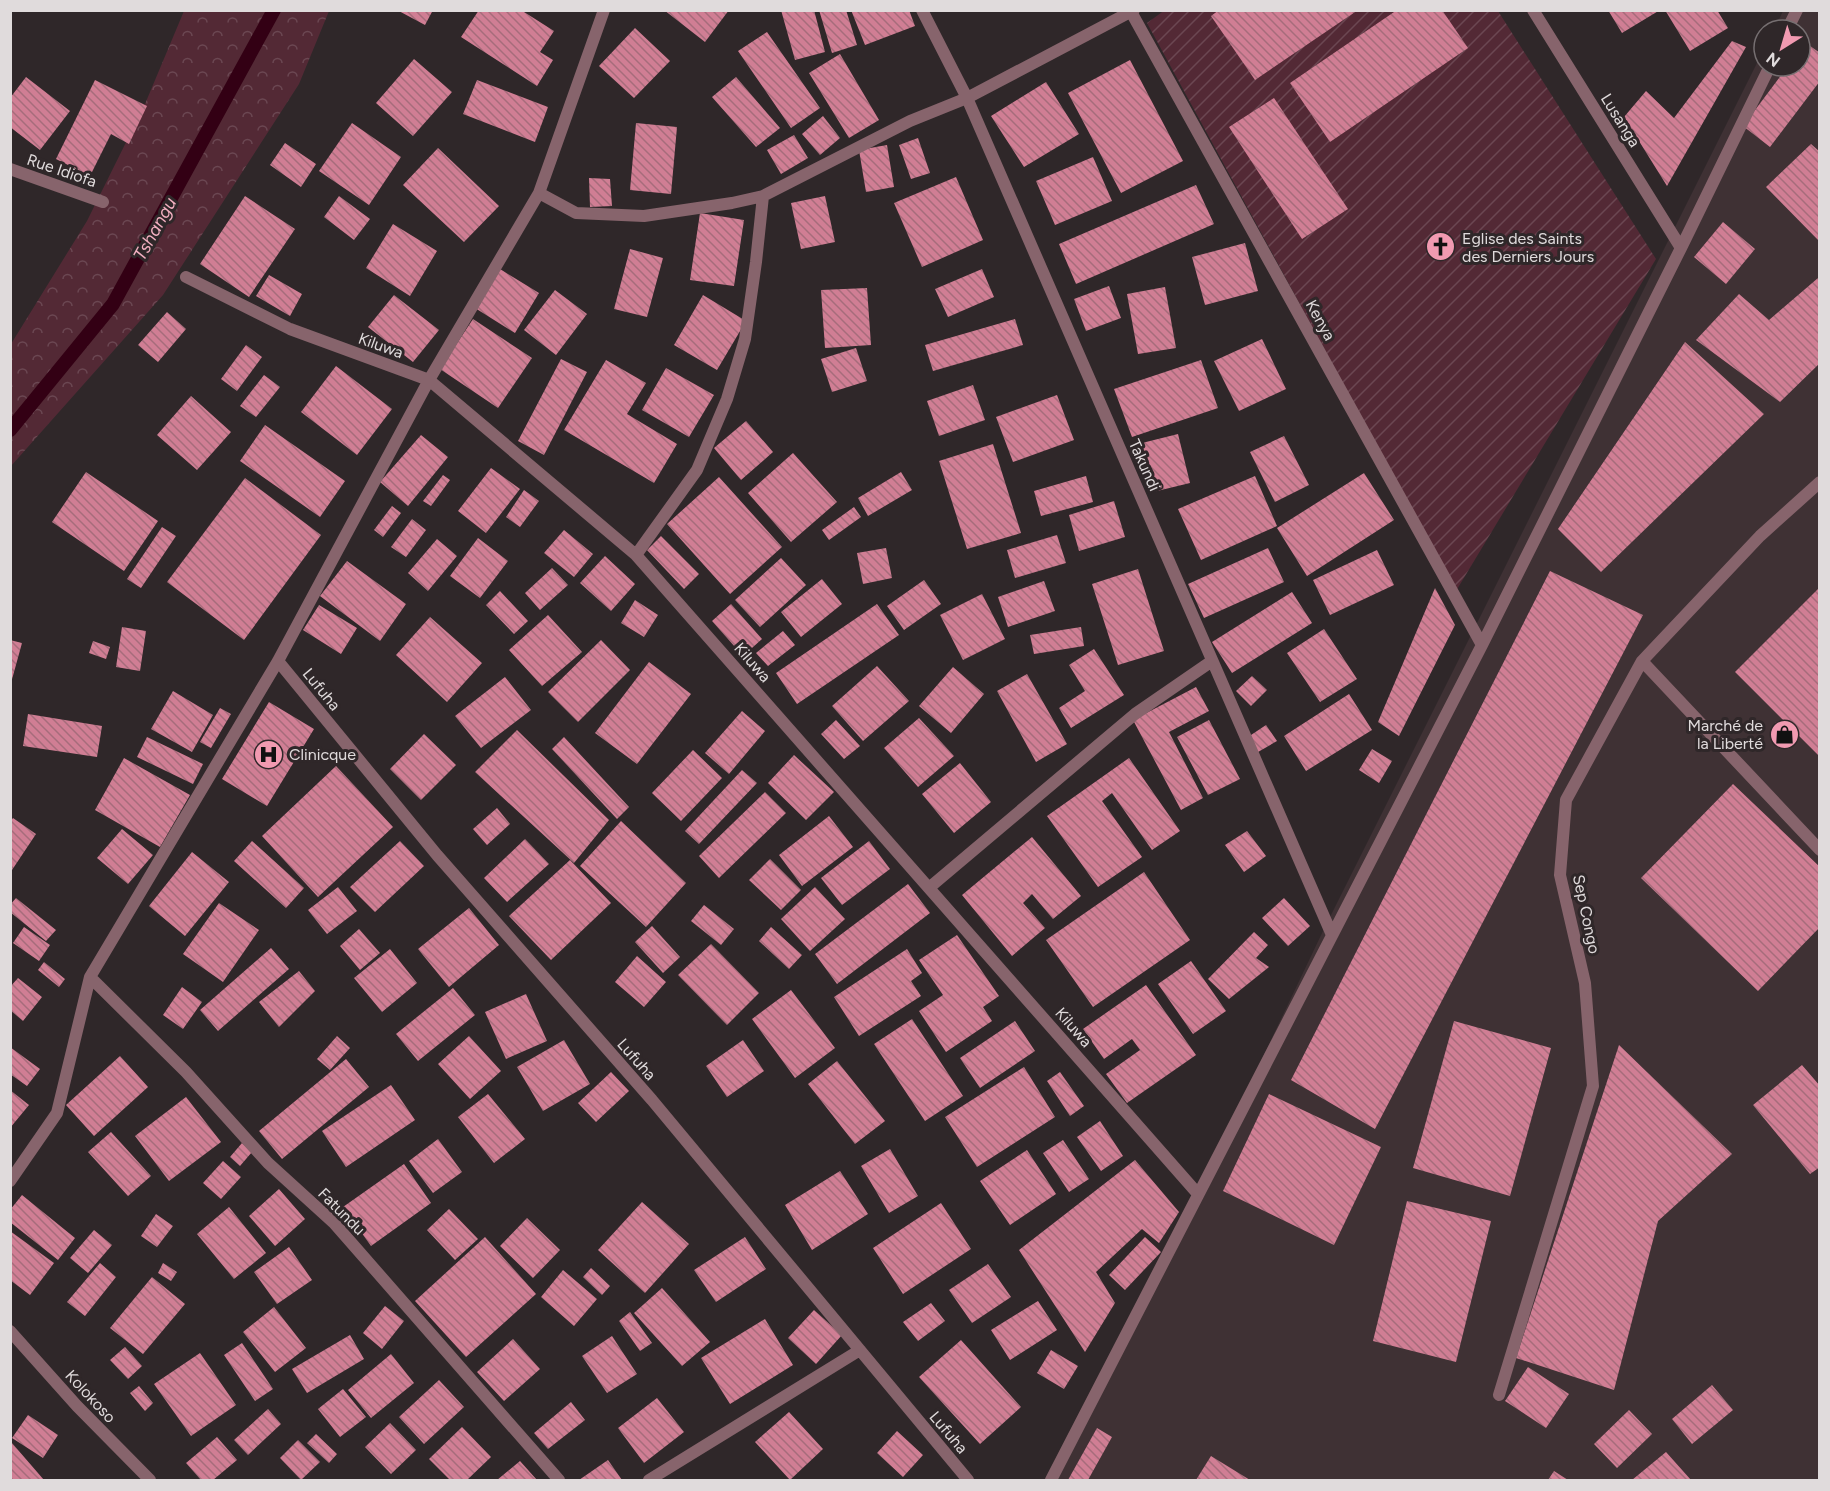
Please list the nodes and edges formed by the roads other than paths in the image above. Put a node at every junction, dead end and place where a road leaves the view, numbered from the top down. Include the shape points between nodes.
1 (604, 10) edge
2 (922, 10) edge
3 (1533, 10) edge
4 (1132, 11) edge
5 (1764, 78) edge
6 (967, 98) junction
7 (10, 169) edge
8 (539, 193) junction
9 (763, 196) junction
10 (103, 202) dead end
11 (1681, 248) junction
12 (186, 277) dead end
13 (429, 380) junction
14 (1820, 482) edge
15 (636, 555) junction
16 (1482, 645) junction
17 (278, 661) junction
18 (1212, 661) junction
19 (1642, 661) junction
20 (1820, 850) edge
21 (930, 887) junction
22 (1332, 935) junction
23 (90, 976) junction
24 (10, 1181) edge
25 (1198, 1194) junction
26 (10, 1331) edge
27 (860, 1350) junction
28 (1499, 1395) dead end
29 (150, 1480) edge
30 (559, 1480) edge
31 (649, 1480) edge
32 (968, 1480) edge
33 (1051, 1480) edge

1 - 8 street
2 - 6 street, Takundi
3 - 11 street, Lusanga
4 - 6 street
4 - 16 street, Kenya
5 - 11 street
6 - 9 street via 910,121
6 - 18 street, Takundi
7 - 10 street, Rue Idiofa
8 - 9 street via 576,213 644,216
8 - 13 street
9 - 15 street via 745,339 727,399 697,470
11 - 16 street
12 - 13 street, Kiluwa via 290,329
13 - 15 street, Kiluwa
13 - 17 street
14 - 19 street, Sep Congo via 1760,536
15 - 21 street, Kiluwa
16 - 22 street
17 - 23 street
17 - 27 street, Lufuha via 437,855 652,1101
18 - 21 street via 1135,714
18 - 22 street, Takundi
19 - 20 street
19 - 28 street, Sep Congo via 1566,800 1560,875 1585,983 1593,1086
21 - 25 street, Kiluwa
22 - 25 street
23 - 24 street via 57,1113
23 - 30 street, Fatundu via 186,1072 268,1163 334,1223
25 - 33 street
26 - 29 street, Kolokoso
27 - 31 street
27 - 32 street, Lufuha

